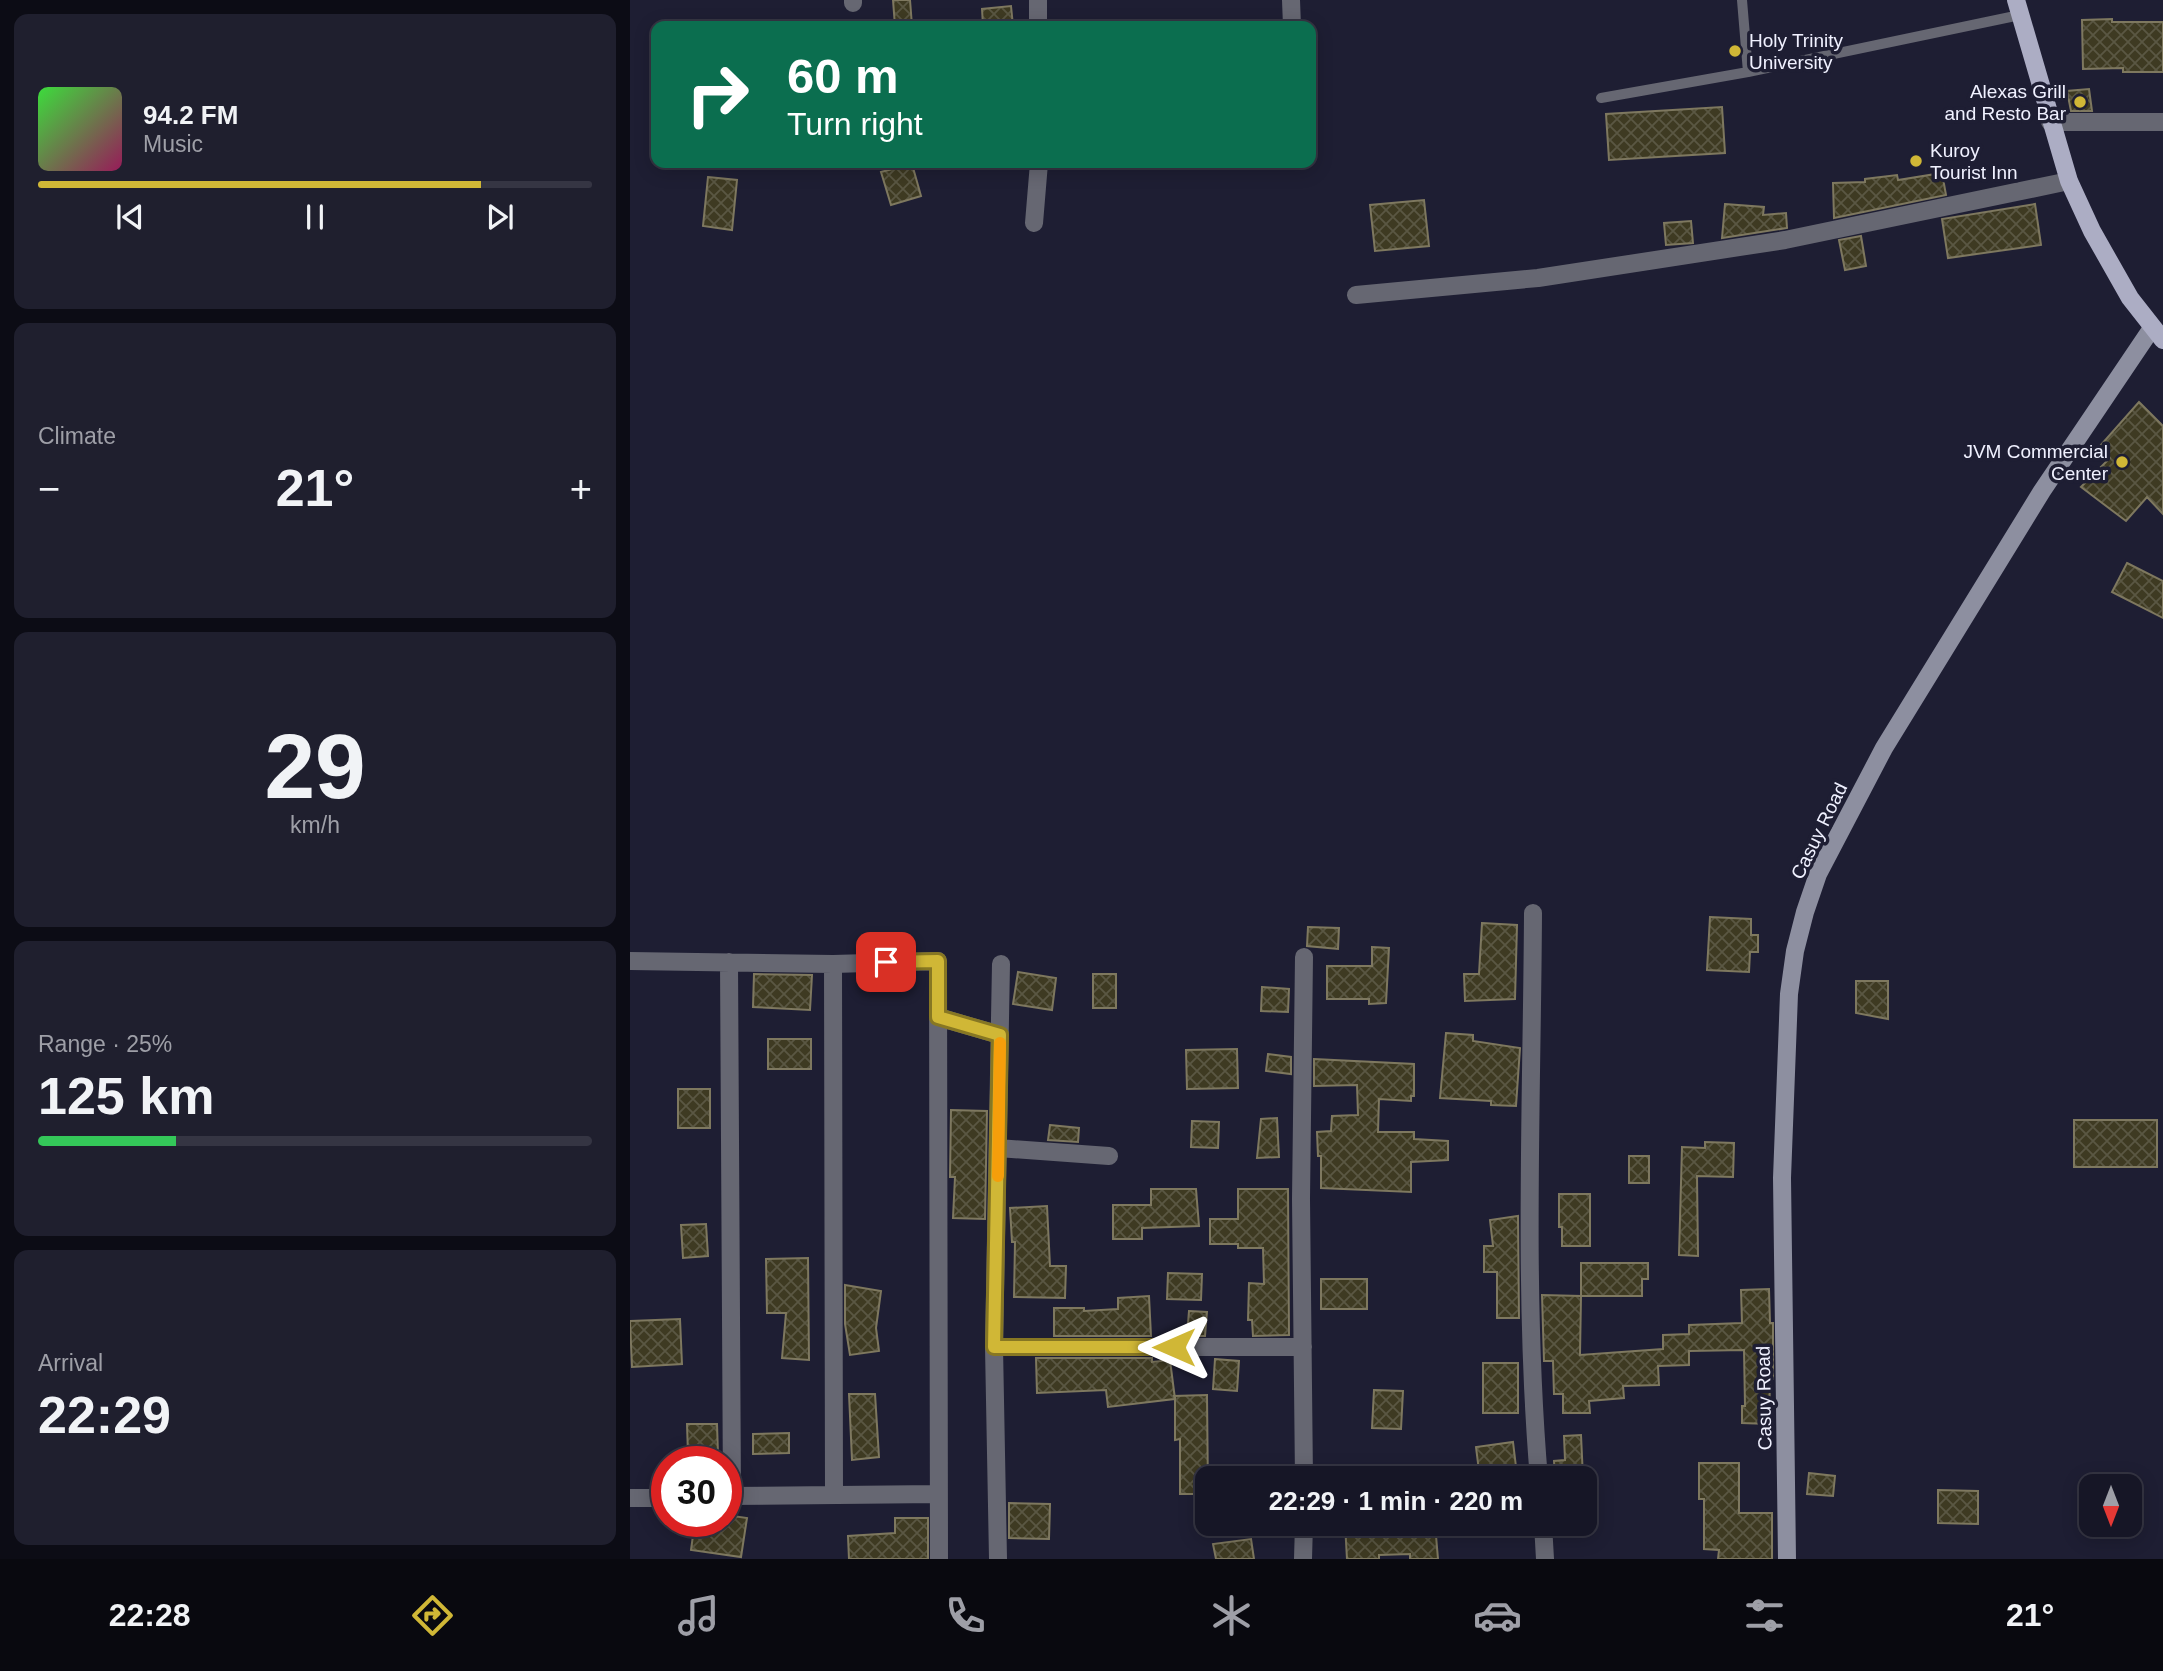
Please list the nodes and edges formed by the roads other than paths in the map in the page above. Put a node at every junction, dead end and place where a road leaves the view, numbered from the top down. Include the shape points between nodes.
1 (1038, 0) edge
2 (1291, 0) edge
3 (1742, 0) edge
4 (2018, 8) edge
5 (1038, 21) edge
6 (1292, 21) edge
7 (1748, 72) junction
8 (1601, 98) dead end
9 (2050, 122) junction
10 (2163, 122) edge
11 (1039, 168) edge
12 (2069, 181) junction
13 (1034, 223) dead end
14 (1356, 295) dead end
15 (2157, 334) edge
16 (1533, 913) dead end
17 (1304, 957) dead end
18 (630, 961) edge
19 (729, 962) junction
20 (833, 964) junction
21 (1001, 964) dead end
22 (938, 1017) junction
23 (1000, 1035) junction
24 (998, 1149) junction
25 (1109, 1156) dead end
26 (994, 1347) junction
27 (1303, 1347) junction
28 (729, 1446) edge
29 (1304, 1466) edge
30 (1538, 1466) edge
31 (834, 1494) junction
32 (938, 1494) junction
33 (742, 1496) edge
34 (630, 1498) edge
35 (651, 1498) edge
36 (1304, 1536) edge
37 (1543, 1536) edge
38 (939, 1559) edge
39 (998, 1559) edge
40 (1303, 1559) edge
41 (1545, 1559) edge
42 (1787, 1559) edge

1 - 5 street
2 - 6 street
3 - 7 lane
4 - 7 lane
4 - 9 main road
7 - 8 lane
9 - 10 street
9 - 12 main road
11 - 13 street
12 - 14 street via 1785,240 1538,278
12 - 15 main road via 2130,298
15 - 42 street, Casuy Road via 2042,491 1884,748 1818,874 1805,912 1789,994 1782,1178
16 - 30 street via 1529,1284
17 - 27 street
18 - 19 street
19 - 20 street
19 - 28 street
20 - 22 street via 938,961
20 - 31 street
21 - 23 street
22 - 23 street
22 - 32 street
23 - 24 street
24 - 25 street
24 - 26 street
26 - 27 street
26 - 39 street
27 - 29 street
31 - 32 street
31 - 33 street
32 - 38 street
34 - 35 street
36 - 40 street
37 - 41 street

